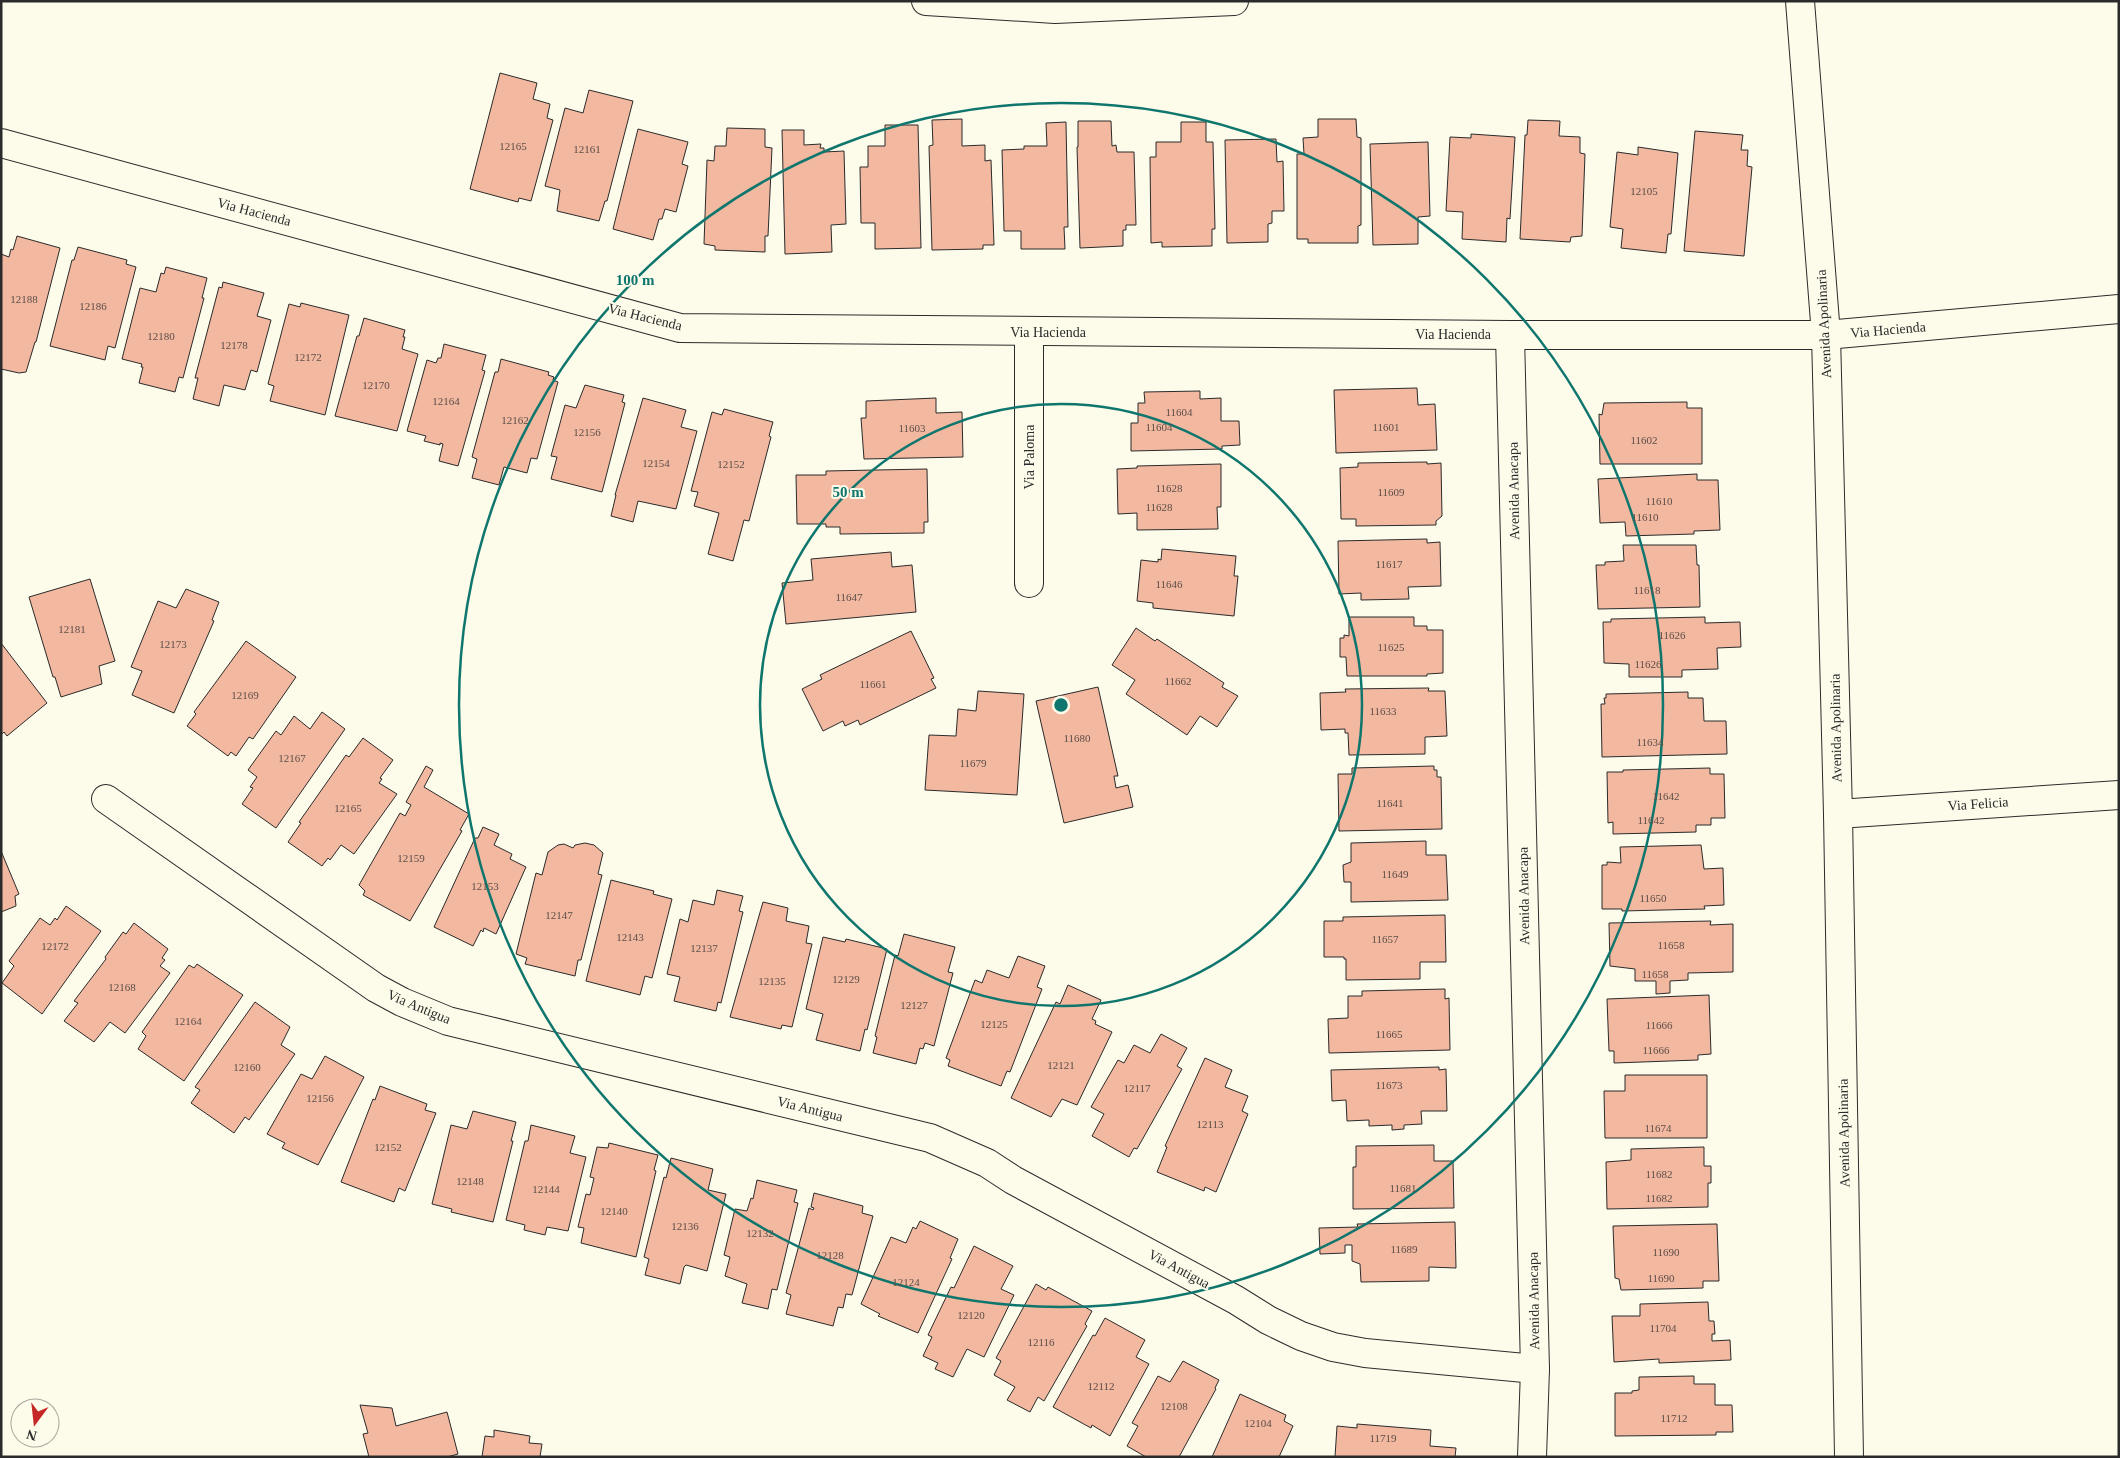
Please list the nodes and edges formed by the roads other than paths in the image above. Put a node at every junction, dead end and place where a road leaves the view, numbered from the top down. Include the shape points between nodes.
1 (926, 1) edge
2 (1234, 1) edge
3 (1800, 1) edge
4 (1, 143) edge
5 (2119, 309) edge
6 (1029, 332) junction
7 (1510, 335) junction
8 (1826, 335) junction
9 (1029, 582) dead end
10 (2119, 795) edge
11 (106, 800) dead end
12 (1838, 814) junction
13 (1535, 1369) junction
14 (1532, 1457) edge
15 (1849, 1457) edge

1 - 2 street via 1055,9
3 - 8 street, Avenida Apolinaria
4 - 6 street, Via Hacienda via 680,328
5 - 8 street, Via Hacienda
6 - 7 street, Via Hacienda
6 - 9 street, Via Paloma
7 - 8 street, Via Hacienda
7 - 13 street, Avenida Anacapa
8 - 12 street, Avenida Apolinaria
10 - 12 street, Via Felicia
11 - 13 street, Via Antigua via 376,988 448,1021 930,1138 987,1163 1268,1320 1333,1347 1365,1353
12 - 15 street, Avenida Apolinaria
13 - 14 street, Avenida Anacapa

